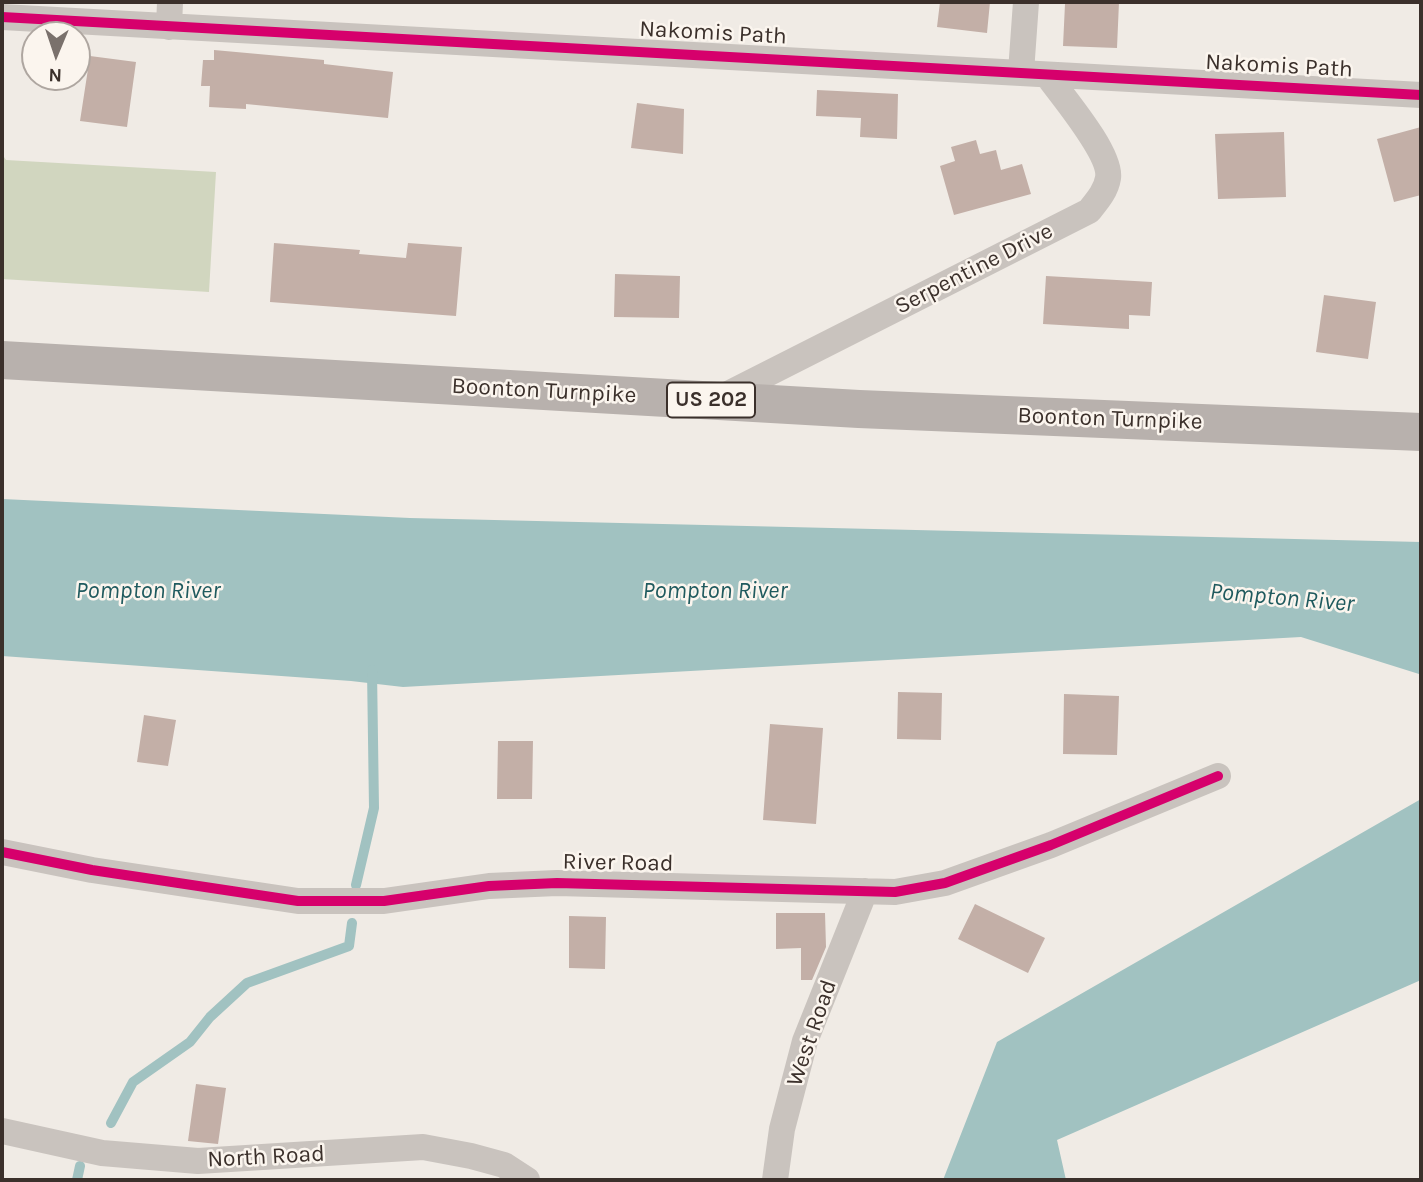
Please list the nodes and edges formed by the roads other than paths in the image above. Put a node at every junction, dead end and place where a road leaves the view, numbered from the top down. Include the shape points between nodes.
1 (1026, 2) edge
2 (170, 15) edge
3 (2, 17) edge
4 (1034, 73) junction
5 (1421, 94) edge
6 (2, 360) edge
7 (715, 400) junction
8 (1421, 432) edge
9 (1218, 776) dead end
10 (2, 852) edge
11 (865, 891) junction
12 (2, 1131) edge
13 (527, 1180) edge
14 (775, 1180) edge

1 - 4 street
2 - 3 street, Nakomis Path
2 - 4 street, Nakomis Path
4 - 5 street, Nakomis Path
4 - 7 street, Serpentine Drive via 1103,153 1109,176 1103,194 1089,211
6 - 7 main road, Boonton Turnpike / US 202
7 - 8 main road, Boonton Turnpike / US 202
9 - 11 street, River Road via 945,883 895,892
10 - 11 street, River Road via 298,901 384,901 489,886 557,883
11 - 14 street, West Road via 804,1041 782,1129
12 - 13 street, North Road via 102,1153 198,1161 423,1147 504,1165

